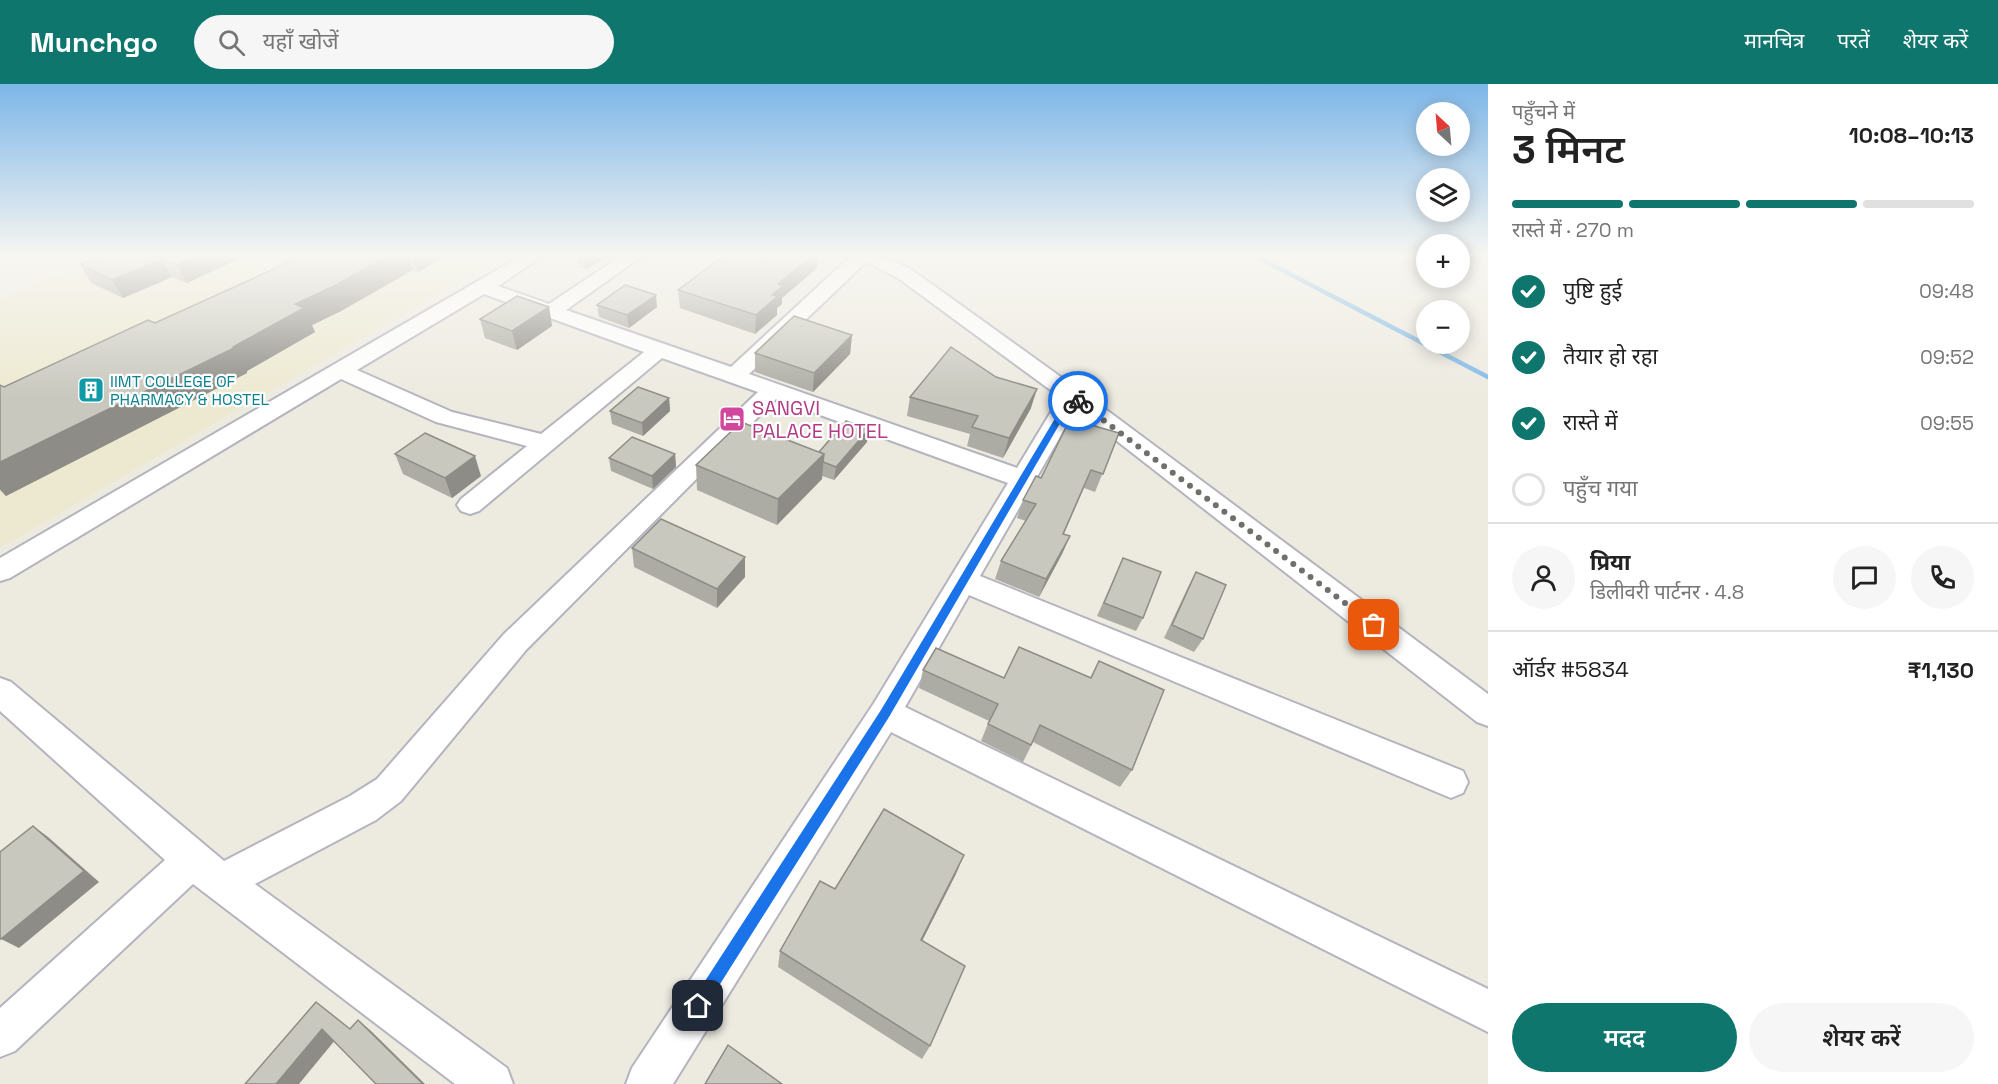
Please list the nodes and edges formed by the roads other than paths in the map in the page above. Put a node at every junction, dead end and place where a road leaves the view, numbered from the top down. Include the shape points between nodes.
1 (457, 303) edge
2 (527, 303) edge
3 (563, 303) edge
4 (813, 303) edge
5 (943, 303) edge
6 (551, 311) junction
7 (659, 350) junction
8 (341, 371) junction
9 (734, 376) junction
10 (772, 391) junction
11 (1072, 396) junction
12 (546, 443) junction
13 (1023, 479) junction
14 (470, 505) dead end
15 (0, 571) edge
16 (963, 581) junction
17 (0, 691) edge
18 (1488, 712) edge
19 (885, 713) junction
20 (1451, 782) dead end
21 (207, 871) junction
22 (1488, 1011) edge
23 (0, 1036) edge
24 (491, 1084) edge
25 (648, 1084) edge

1 - 8 street
2 - 6 street
3 - 6 street
4 - 9 street
5 - 11 street
6 - 7 street
7 - 9 street
7 - 12 street
8 - 12 street via 444,417
8 - 15 street
9 - 10 street
10 - 13 street
10 - 21 street via 515,642 389,790 363,808
11 - 13 street
11 - 18 street
12 - 14 street
13 - 16 street
16 - 19 street
16 - 20 street
17 - 21 street
19 - 22 street
19 - 25 street
21 - 23 street
21 - 24 street

